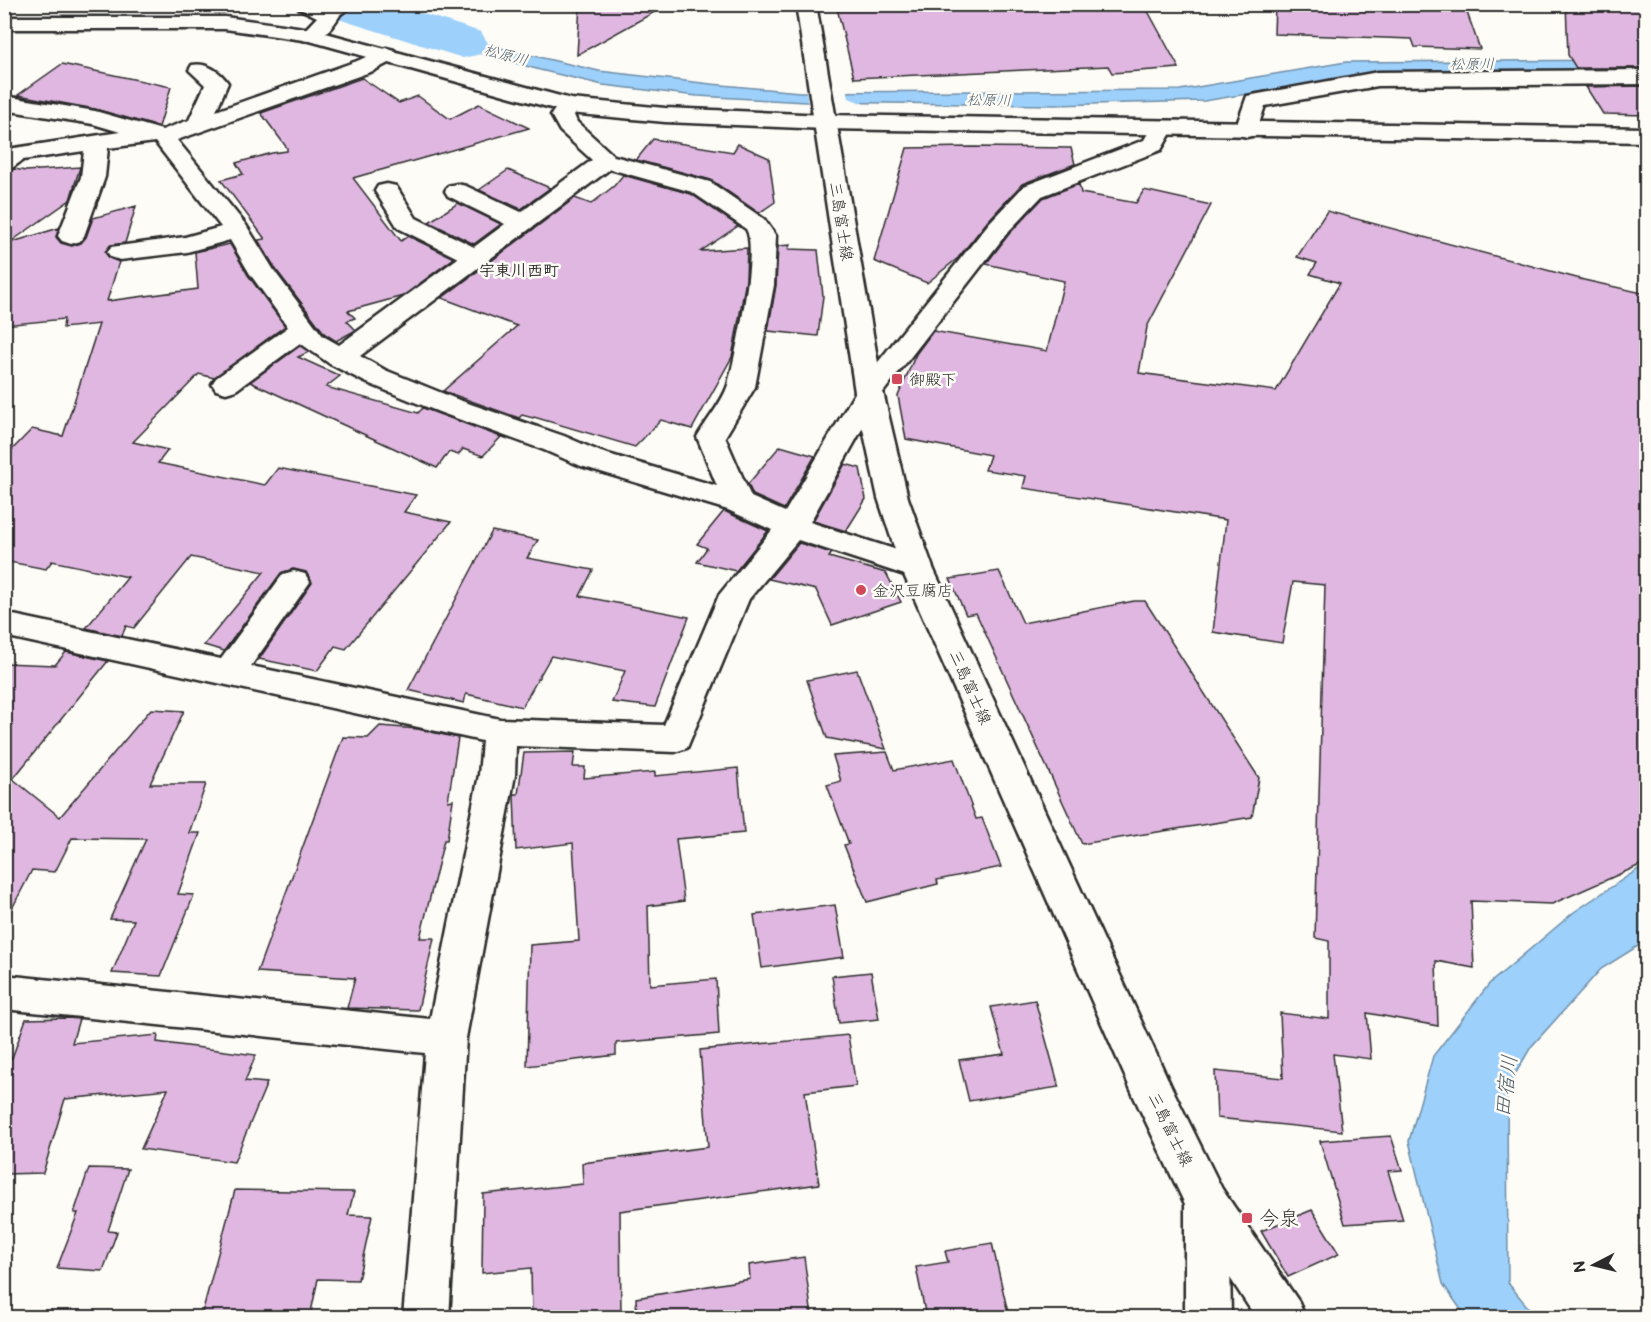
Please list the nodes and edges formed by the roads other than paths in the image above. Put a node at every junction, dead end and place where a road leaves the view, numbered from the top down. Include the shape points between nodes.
1 (305, 4) edge
2 (348, 4) edge
3 (806, 4) edge
4 (330, 15) junction
5 (4, 23) edge
6 (311, 35) junction
7 (386, 55) junction
8 (200, 70) dead end
9 (1647, 76) edge
10 (4, 103) edge
11 (822, 105) junction
12 (569, 106) junction
13 (199, 124) junction
14 (1162, 128) junction
15 (1247, 130) junction
16 (1647, 135) edge
17 (158, 136) junction
18 (97, 143) junction
19 (606, 161) junction
20 (4, 163) edge
21 (387, 191) dead end
22 (457, 191) dead end
23 (524, 223) junction
24 (237, 230) junction
25 (71, 236) dead end
26 (120, 252) dead end
27 (477, 258) junction
28 (303, 328) junction
29 (340, 358) junction
30 (226, 384) dead end
31 (869, 392) junction
32 (739, 503) junction
33 (792, 527) junction
34 (917, 568) junction
35 (294, 582) dead end
36 (4, 624) edge
37 (229, 672) junction
38 (500, 732) junction
39 (4, 992) edge
40 (446, 1038) junction
41 (1207, 1204) junction
42 (426, 1317) edge
43 (1208, 1317) edge
44 (1283, 1317) edge

1 - 4 street
2 - 4 lane
3 - 11 street, 三島富士線
4 - 6 street
5 - 6 street via 225,23
6 - 7 street
7 - 12 street
7 - 13 street via 365,66
8 - 13 street via 217,83
9 - 15 street via 1378,79 1255,101
10 - 17 street via 95,118
11 - 12 street via 665,115
11 - 14 street
11 - 31 street, 三島富士線
12 - 19 street via 562,115 568,126
13 - 17 street
14 - 15 street
14 - 31 street via 1153,145 1033,191 998,228
15 - 16 street
17 - 18 street
17 - 24 street
18 - 20 street via 16,154
18 - 25 street via 93,177
19 - 23 street
19 - 32 street via 701,187 755,224 763,236 761,285 741,387 711,437
21 - 27 street via 407,223
22 - 23 street
23 - 27 street
24 - 26 street via 187,244
24 - 28 street via 263,274
27 - 29 street
28 - 29 street via 313,342
28 - 30 street
29 - 32 street via 449,406 591,459
31 - 33 street
31 - 34 street, 三島富士線 via 892,498
32 - 33 street
33 - 34 street
33 - 38 street via 735,595 675,739
34 - 41 street, 三島富士線
35 - 37 street
36 - 37 street
37 - 38 street
38 - 40 street via 497,776
39 - 40 street
40 - 42 street
41 - 43 street
41 - 44 street, 三島富士線

